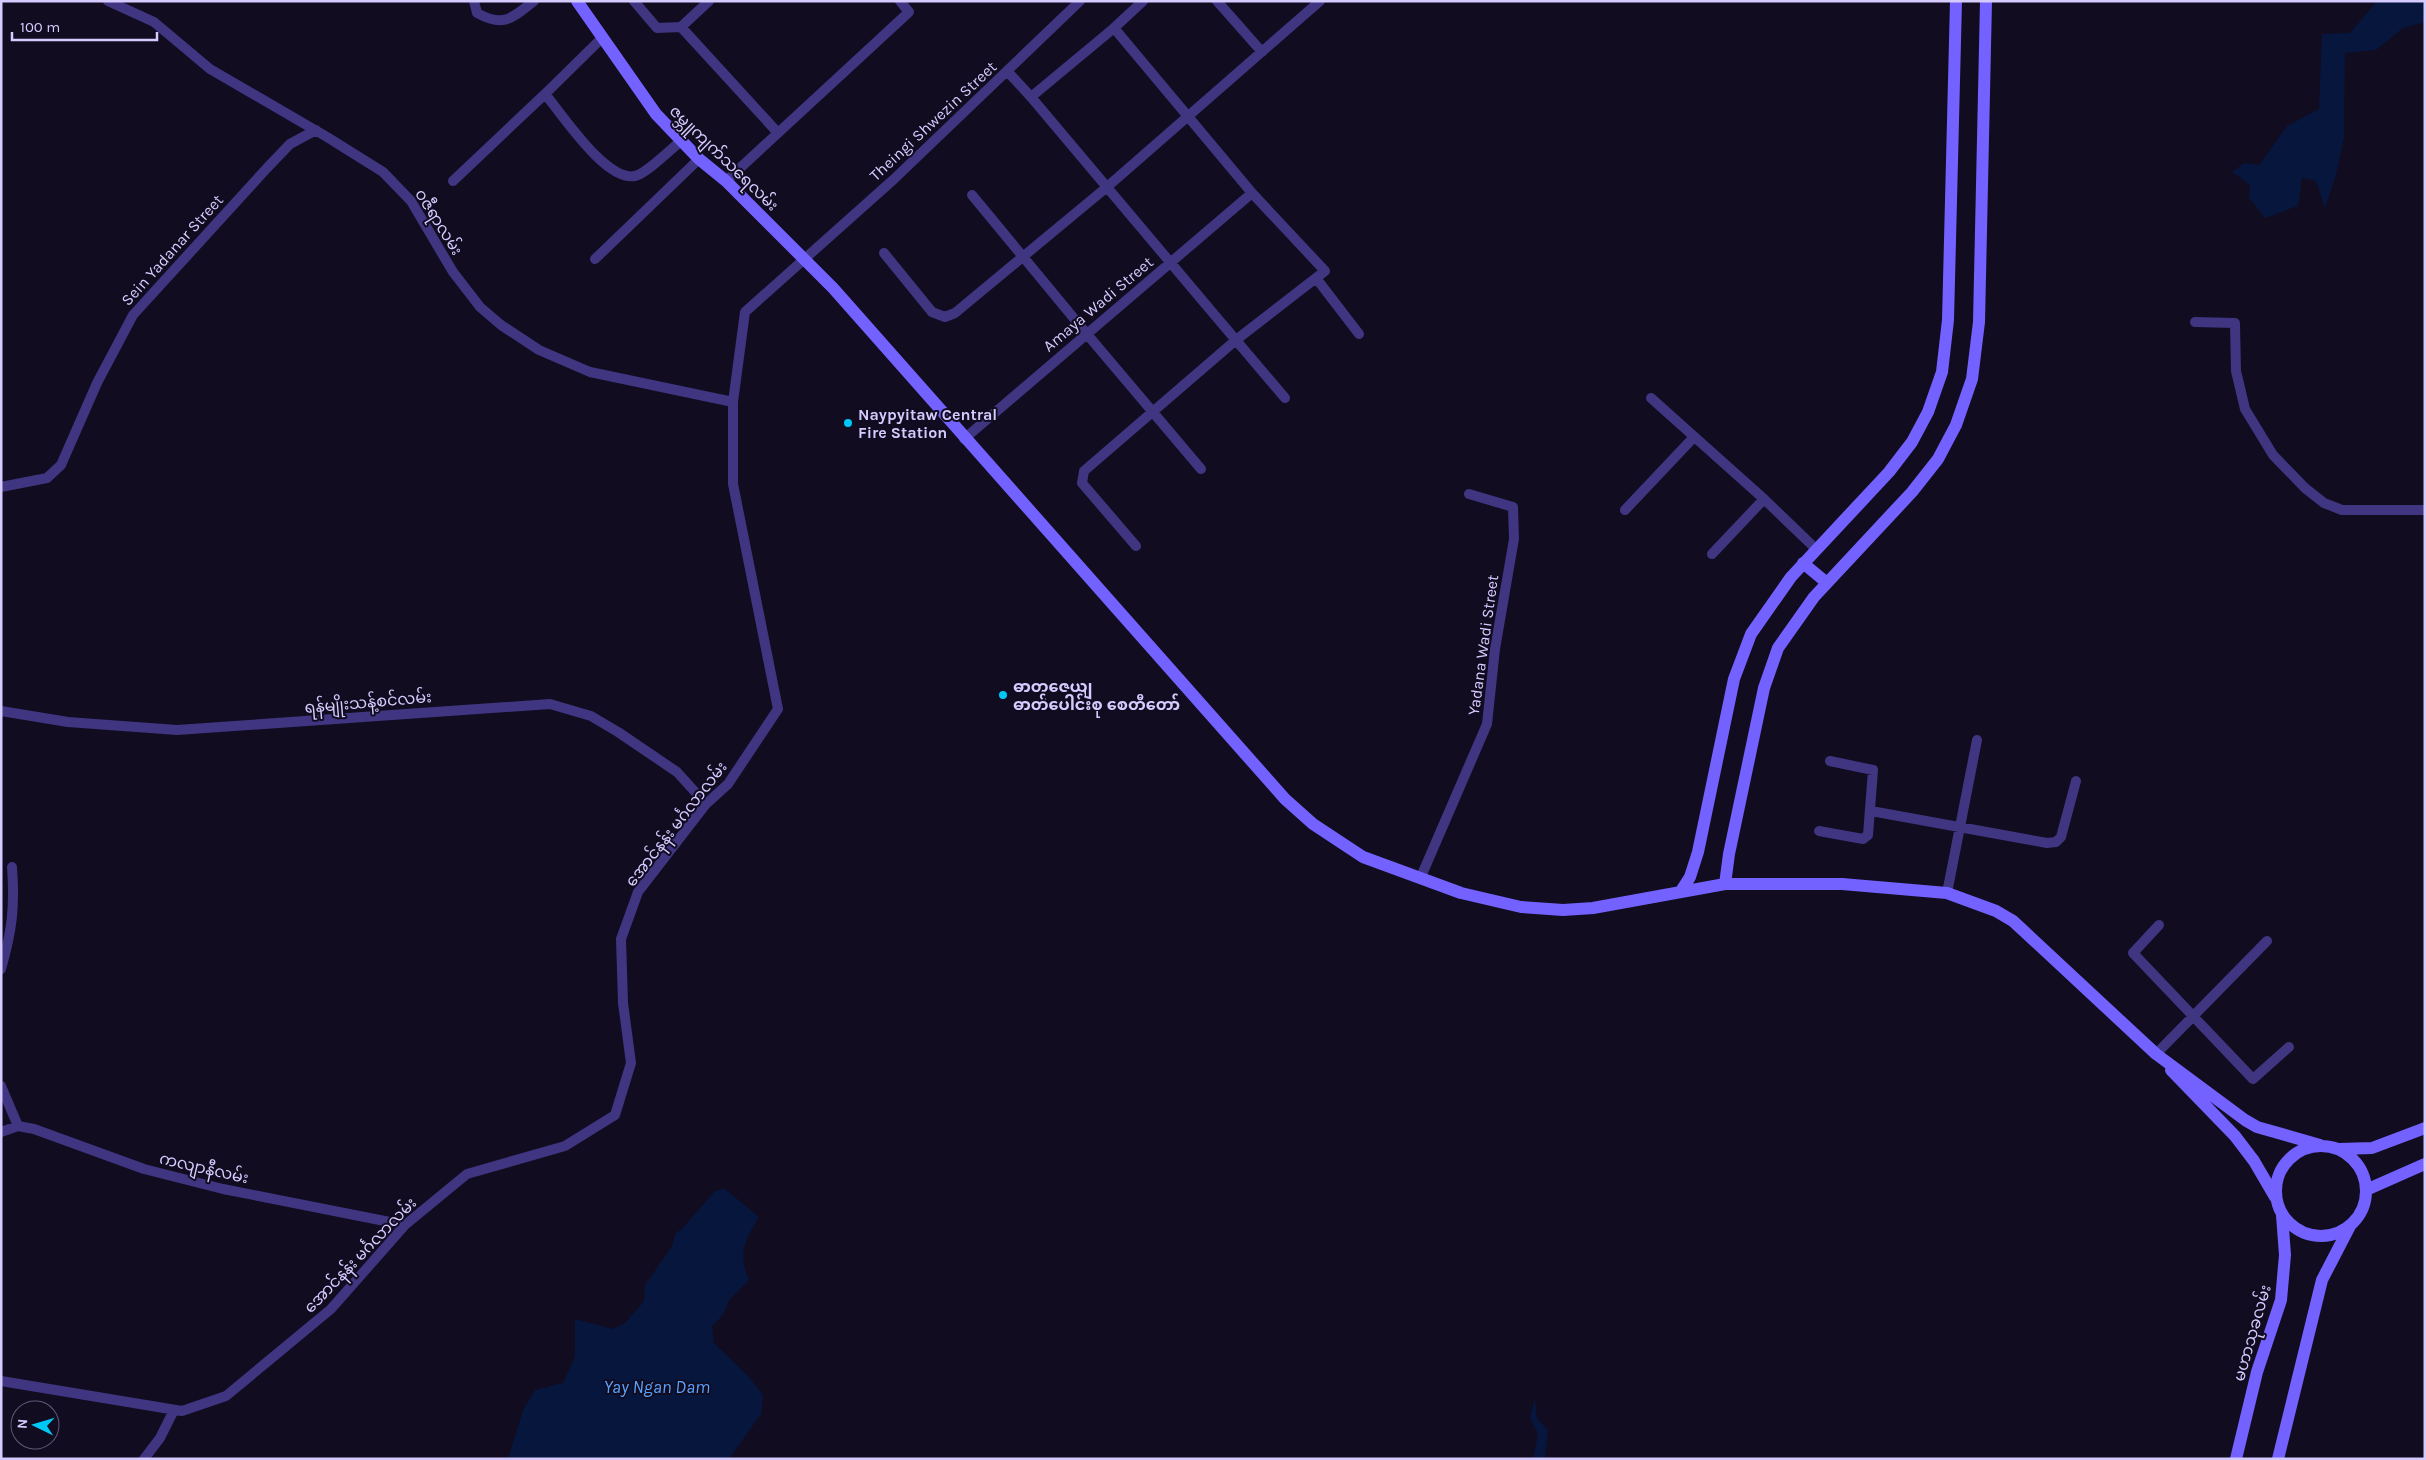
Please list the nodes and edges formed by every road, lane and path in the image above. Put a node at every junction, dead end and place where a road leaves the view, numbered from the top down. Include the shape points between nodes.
1 (108, 1) edge
2 (474, 1) edge
3 (534, 1) edge
4 (577, 1) edge
5 (634, 1) edge
6 (709, 1) edge
7 (900, 1) edge
8 (1080, 1) edge
9 (1143, 1) edge
10 (1217, 1) edge
11 (1320, 1) edge
12 (1956, 1) edge
13 (1986, 1) edge
14 (681, 27) junction
15 (1114, 28) junction
16 (602, 38) junction
17 (1262, 52) junction
18 (1008, 72) junction
19 (545, 94) junction
20 (1032, 98) junction
21 (1189, 116) junction
22 (316, 130) junction
23 (778, 133) junction
24 (680, 141) junction
25 (700, 159) junction
26 (453, 181) dead end
27 (726, 181) junction
28 (1106, 187) junction
29 (1252, 192) junction
30 (972, 195) dead end
31 (884, 253) dead end
32 (1023, 257) junction
33 (594, 259) dead end
34 (803, 259) junction
35 (1170, 263) junction
36 (1316, 278) junction
37 (2195, 322) dead end
38 (1086, 333) junction
39 (1359, 334) dead end
40 (1236, 340) junction
41 (1285, 398) dead end
42 (1651, 398) dead end
43 (733, 402) junction
44 (1152, 412) junction
45 (1694, 437) junction
46 (964, 439) junction
47 (1201, 468) dead end
48 (1, 487) edge
49 (1470, 494) dead end
50 (1764, 499) junction
51 (1625, 510) dead end
52 (2425, 510) edge
53 (1136, 546) dead end
54 (1816, 549) junction
55 (1712, 554) dead end
56 (1804, 563) junction
57 (1827, 583) junction
58 (1, 711) edge
59 (1977, 740) dead end
60 (1830, 761) dead end
61 (2076, 781) dead end
62 (706, 804) junction
63 (1871, 811) junction
64 (1960, 826) junction
65 (1819, 831) dead end
66 (12, 867) dead end
67 (1420, 879) junction
68 (1725, 884) junction
69 (1681, 891) junction
70 (1947, 893) junction
71 (2159, 925) dead end
72 (2267, 941) dead end
73 (1, 969) edge
74 (2192, 1017) junction
75 (2289, 1047) dead end
76 (2159, 1056) junction
77 (1, 1086) edge
78 (18, 1126) junction
79 (2425, 1128) edge
80 (1, 1132) edge
81 (2320, 1145) junction
82 (2339, 1149) junction
83 (2425, 1164) edge
84 (2366, 1190) junction
85 (2276, 1198) junction
86 (2282, 1215) junction
87 (405, 1225) junction
88 (2351, 1225) junction
89 (1, 1381) edge
90 (174, 1410) junction
91 (144, 1459) edge
92 (2236, 1459) edge
93 (2278, 1459) edge

1 - 22 street, ဝဇီရာလမ်း via 154,22 210,69
2 - 3 street via 477,13 491,21 513,18
4 - 16 main road, ဇမ္ဘူကျက်သရေလမ်း
5 - 14 street via 657,28
6 - 14 street
7 - 23 street via 909,12
8 - 18 street, Theingi Shwezin Street
9 - 15 street
10 - 17 street
11 - 17 street
12 - 54 main road via 1948,320 1942,372 1928,412 1912,442 1889,472
13 - 57 main road via 1979,322 1972,379 1956,424 1938,459 1912,492
14 - 23 street
15 - 20 street
15 - 21 street
16 - 19 street
16 - 24 main road, ဇမ္ဘူကျက်သရေလမ်း via 656,114
17 - 21 street
18 - 20 street
18 - 34 street, Theingi Shwezin Street
19 - 24 street via 594,154 626,177 638,176
19 - 26 street
20 - 28 street
21 - 28 street
21 - 29 street
22 - 43 street, ဝဇီရာလမ်း via 383,172 411,201 453,272 480,307 539,350 590,372
22 - 48 street, Sein Yadanar Street via 290,144 133,315 98,382 61,465 47,478
23 - 27 street
24 - 25 main road, ဇမ္ဘူကျက်သရေလမ်း
25 - 27 main road, ဇမ္ဘူကျက်သရေလမ်း
25 - 33 street
27 - 34 main road, ဇမ္ဘူကျက်သရေလမ်း
28 - 32 street
28 - 35 street
29 - 35 street, Amaya Wadi Street
29 - 36 street via 1325,271
30 - 32 street
31 - 32 street via 932,312 945,316 955,313
32 - 38 street
34 - 43 street, အောင်နန်း မင်္ဂလာလမ်း via 745,312
34 - 46 main road, ဇမ္ဘူကျက်သရေလမ်း via 833,288
35 - 38 street, Amaya Wadi Street
35 - 40 street
36 - 39 street
36 - 40 street
37 - 52 street via 2235,324 2236,371 2245,410 2273,455 2304,488 2324,503 2342,510
38 - 44 street
38 - 46 street, Amaya Wadi Street
40 - 41 street
40 - 44 street
42 - 45 street
43 - 62 street, အောင်နန်း မင်္ဂလာလမ်း via 733,484 778,709 728,784
44 - 47 street
44 - 53 street via 1084,471 1082,477 1082,483
45 - 50 street
45 - 51 street
46 - 67 main road, ဇမ္ဘူကျက်သရေလမ်း via 1285,799 1313,824 1363,857
49 - 67 street, Yadana Wadi Street via 1513,507 1514,539 1495,649 1487,724
50 - 54 street
50 - 55 street
54 - 56 main road
56 - 57 main road
56 - 69 main road via 1751,634 1734,679 1698,852 1690,877
57 - 68 main road via 1778,648 1764,688
58 - 62 street, ရန်မျိုးသန့်စင်လမ်း via 68,722 177,730 550,704 591,716 618,732 677,772
59 - 64 street
60 - 63 street via 1873,770
61 - 64 street via 2061,836 2056,842
62 - 87 street, အောင်နန်း မင်္ဂလာလမ်း via 638,892 621,939 623,1002 631,1063 615,1115 565,1146 467,1174
63 - 64 street
63 - 65 street via 1866,838
64 - 70 street
66 - 73 street via 12,926
67 - 69 main road, ဇမ္ဘူကျက်သရေလမ်း via 1501,903 1542,910 1593,908
68 - 69 main road, ဇမ္ဘူကျက်သရေလမ်း
68 - 70 main road, ဇမ္ဘူကျက်သရေလမ်း via 1842,884
70 - 76 main road, ဇမ္ဘူကျက်သရေလမ်း via 1996,911 2013,921
71 - 74 street via 2133,953
72 - 74 street
74 - 75 street via 2253,1078
74 - 76 street
76 - 81 main road via 2257,1127
76 - 85 main road via 2234,1136 2254,1161
77 - 78 street
78 - 80 street
78 - 87 street, ကလျာနီလမ်း via 68,1140 144,1169 223,1189
79 - 82 main road via 2372,1148
81 - 82 main road
81 - 85 main road via 2305,1148 2292,1156 2279,1175
82 - 84 main road via 2358,1166
83 - 84 main road
84 - 88 main road via 2365,1203
85 - 86 main road
86 - 88 main road via 2293,1227 2306,1234 2322,1236 2337,1233
86 - 92 main road, မဟာသုခလမ်း via 2285,1255 2281,1300 2257,1372
87 - 90 street, အောင်နန်း မင်္ဂလာလမ်း via 331,1310 226,1396 182,1411
88 - 93 main road via 2322,1280
89 - 90 street, အောင်နန်း မင်္ဂလာလမ်း
90 - 91 street via 160,1438

